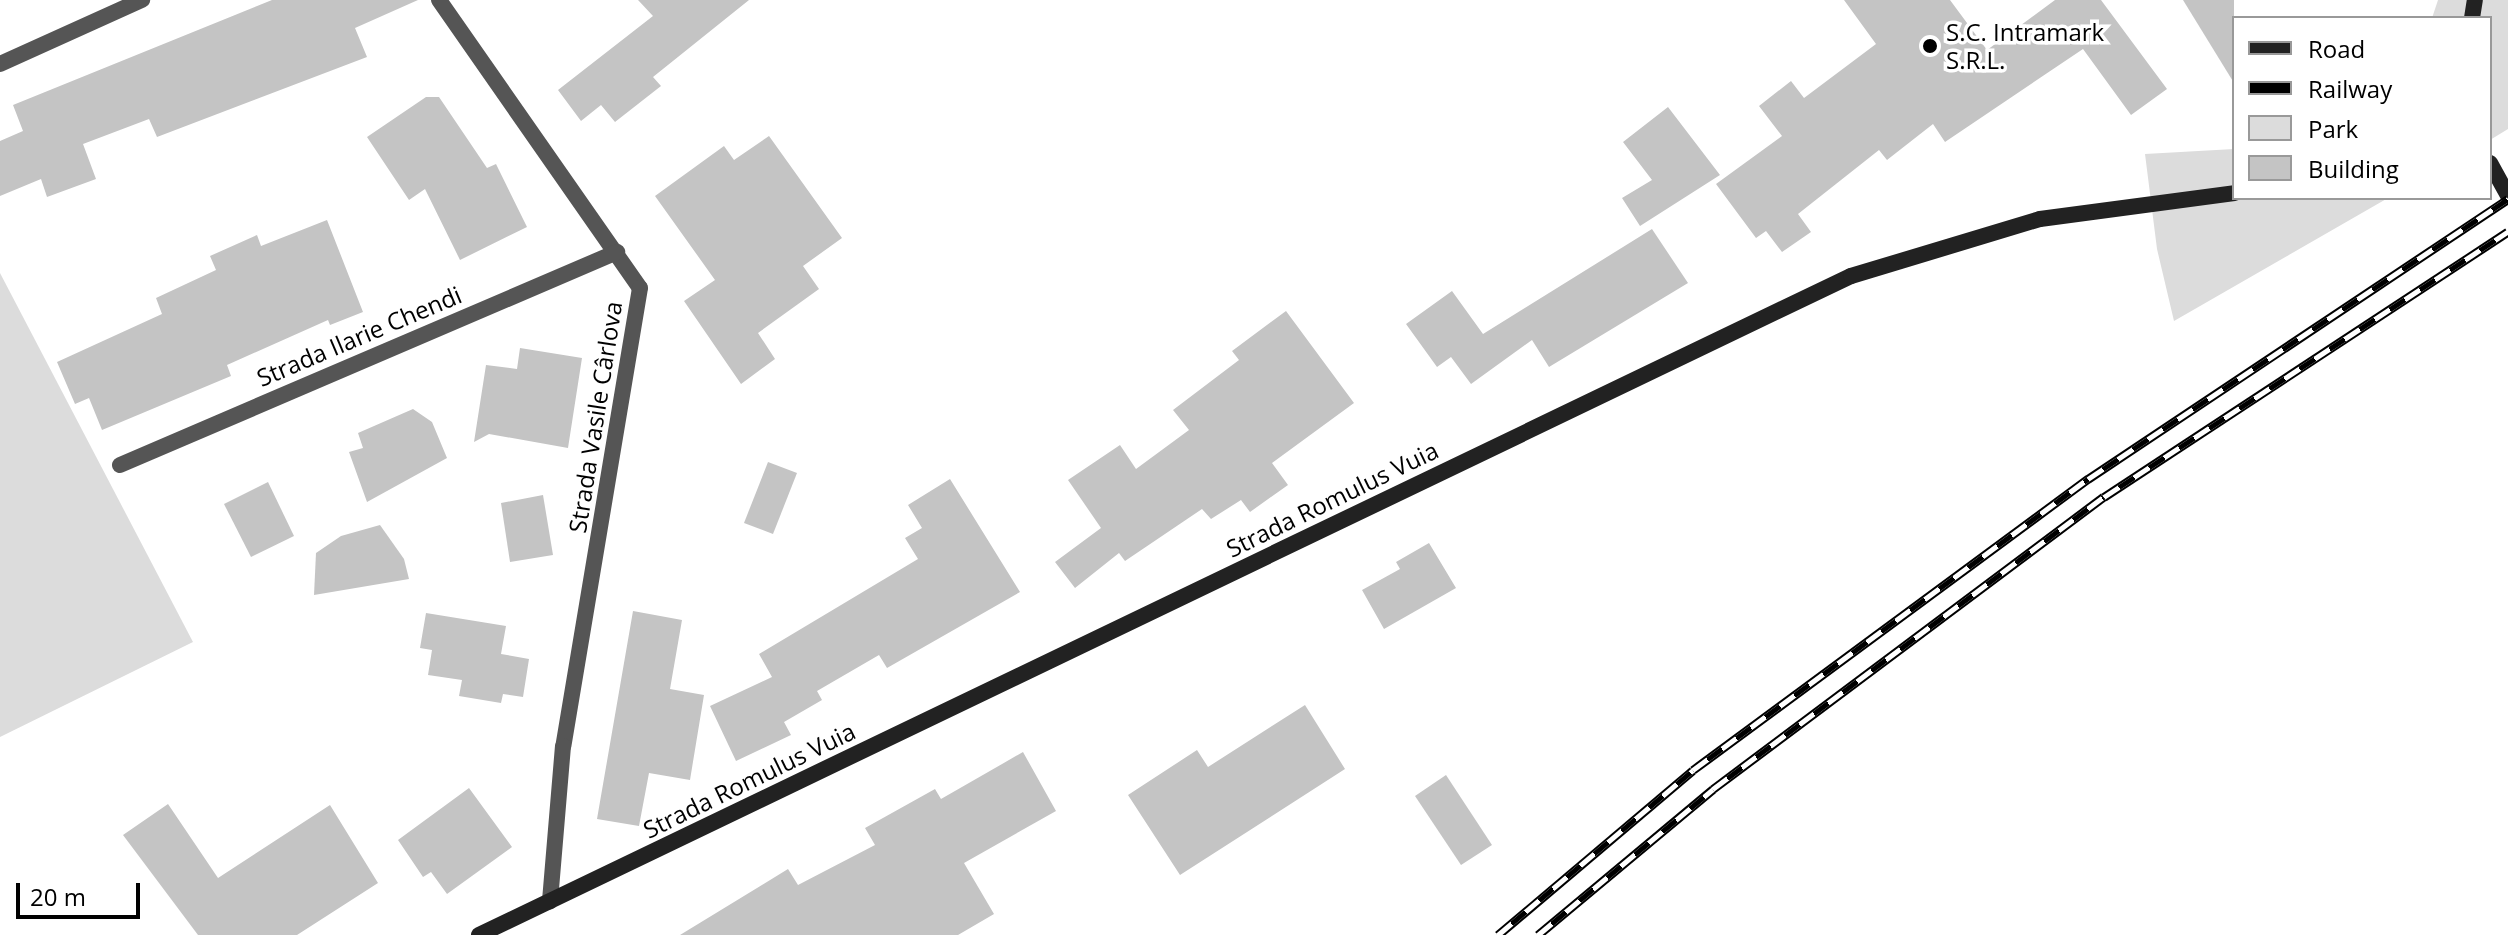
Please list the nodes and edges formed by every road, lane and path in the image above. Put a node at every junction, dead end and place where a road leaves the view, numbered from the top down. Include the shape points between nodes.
1 (142, 0) edge
2 (439, 0) edge
3 (0, 64) edge
4 (2492, 167) edge
5 (2232, 193) edge
6 (2508, 195) edge
7 (617, 252) junction
8 (120, 465) dead end
9 (550, 901) junction
10 (479, 935) edge

1 - 3 street
2 - 7 street, Strada Vasile Cârlova
4 - 6 street
5 - 9 street, Strada Romulus Vuia via 2101,208 1996,228 1851,276
7 - 8 street, Strada Ilarie Chendi
7 - 9 street, Strada Vasile Cârlova via 640,288 640,306 563,746
9 - 10 street, Strada Romulus Vuia

